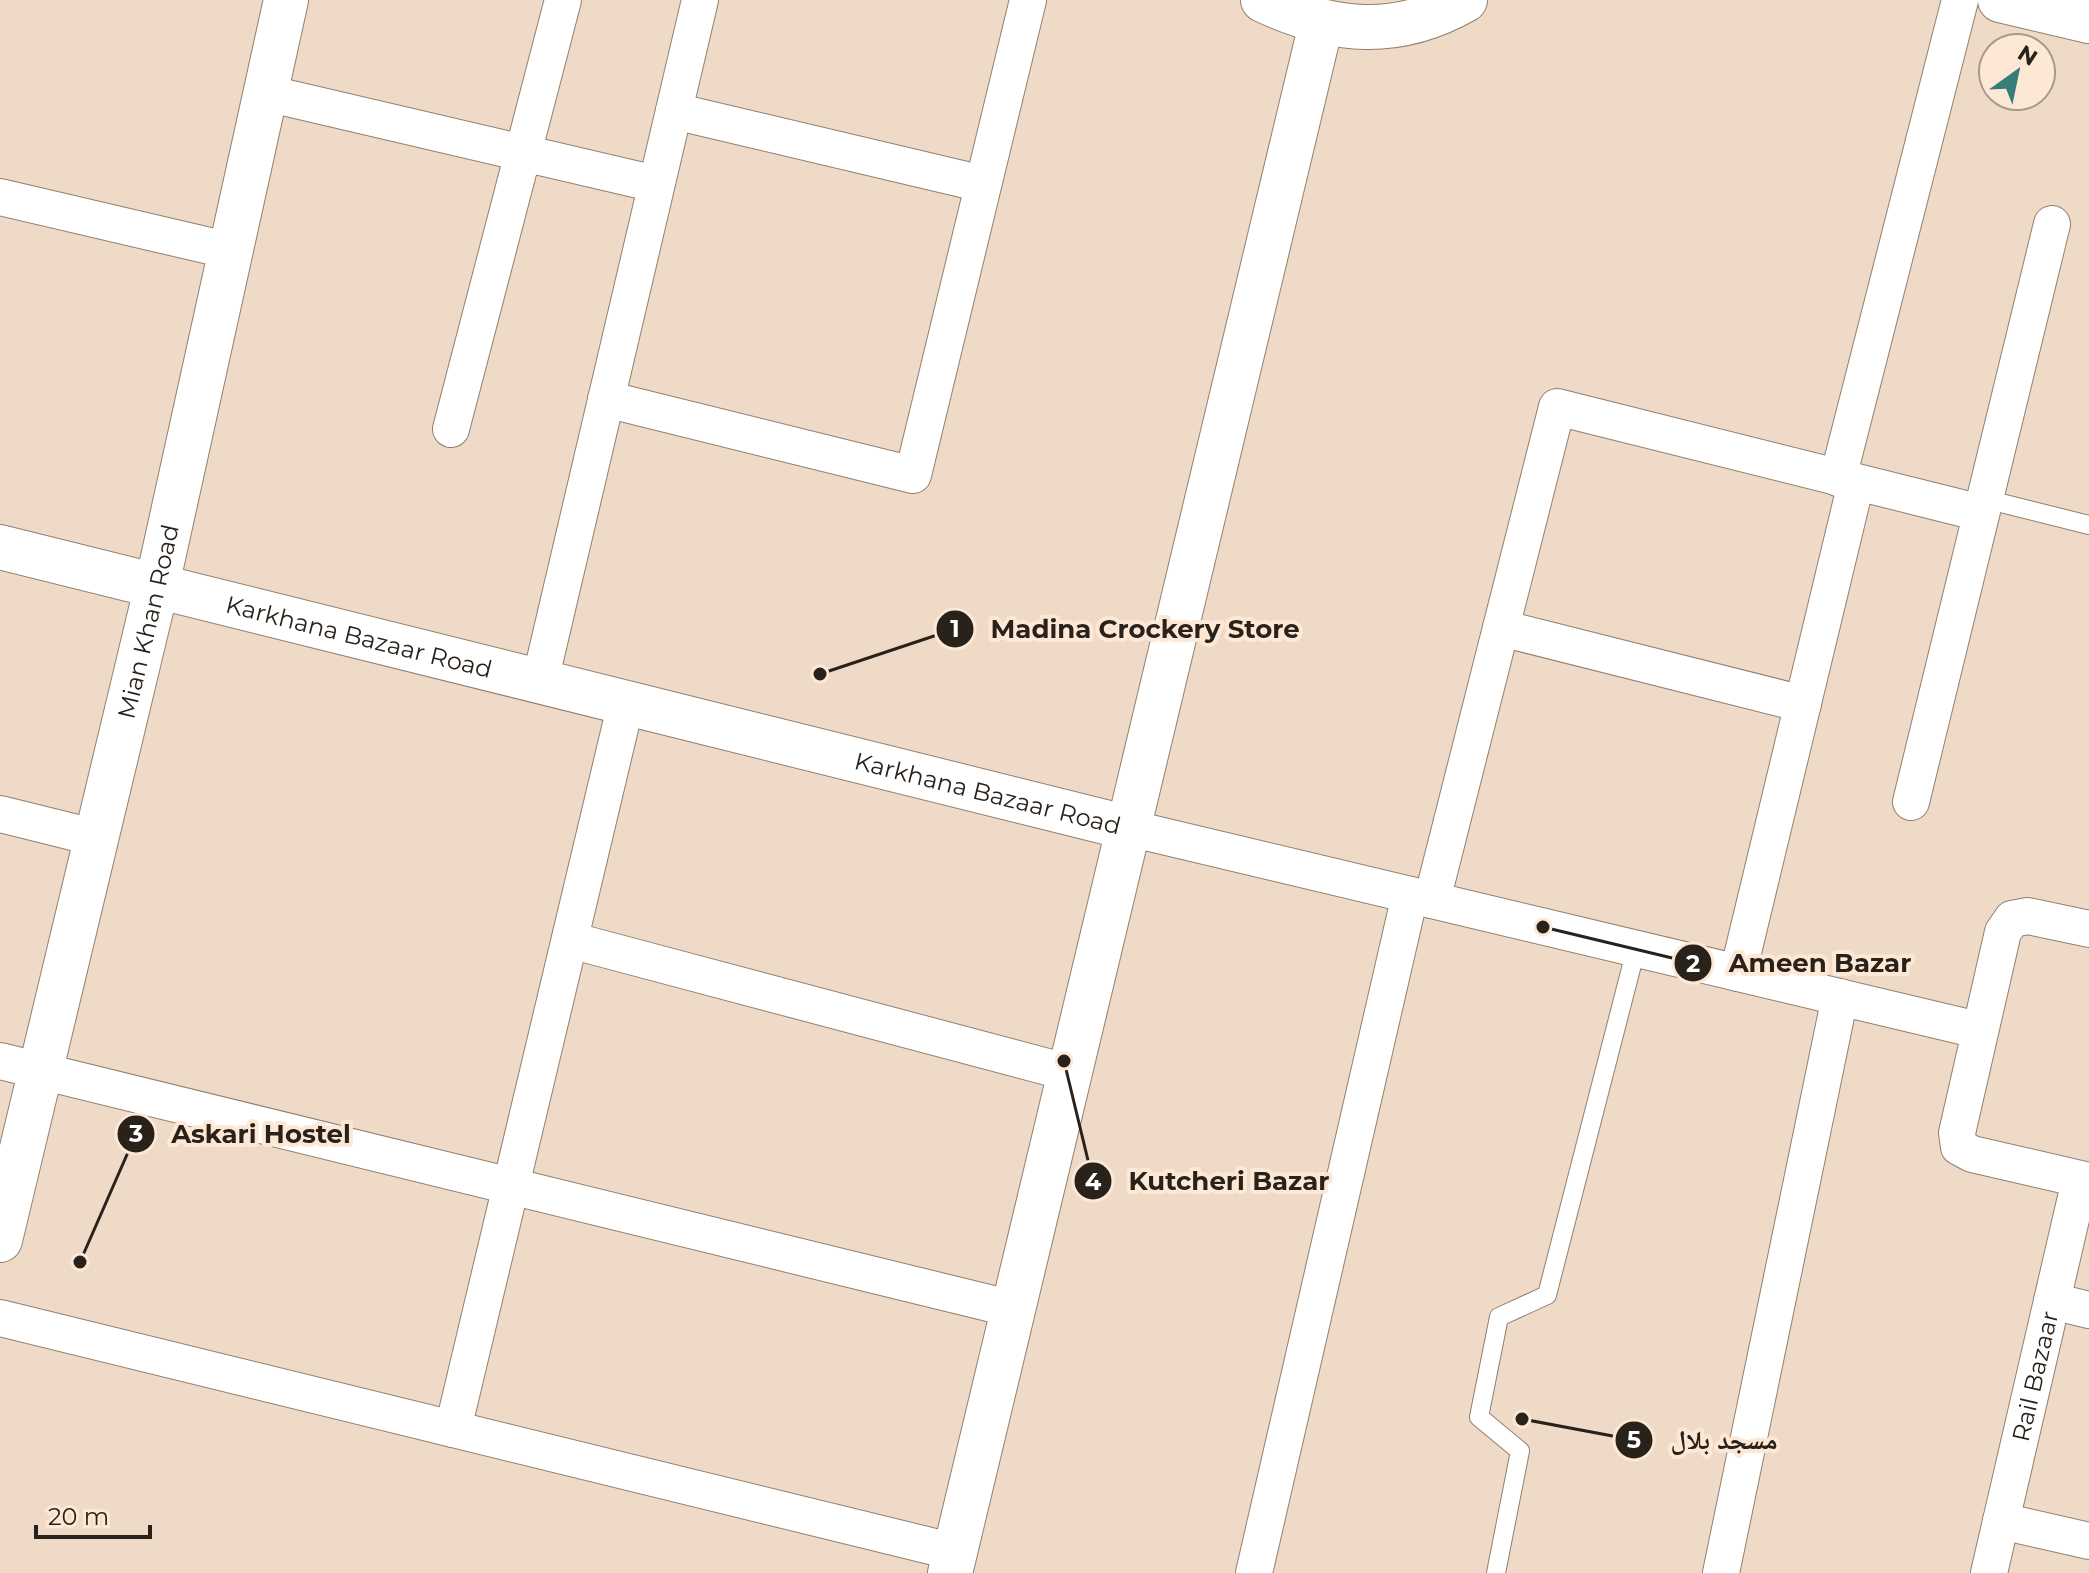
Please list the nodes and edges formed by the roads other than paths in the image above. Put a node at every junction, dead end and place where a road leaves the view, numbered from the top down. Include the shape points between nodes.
1 (286, 0) edge
2 (563, 0) edge
3 (700, 0) edge
4 (1028, 0) edge
5 (1263, 0) edge
6 (1465, 0) edge
7 (1960, 0) edge
8 (2000, 0) edge
9 (2089, 21) edge
10 (1321, 24) junction
11 (266, 93) junction
12 (674, 111) junction
13 (523, 153) junction
14 (656, 184) junction
15 (983, 184) junction
16 (0, 197) edge
17 (2052, 224) dead end
18 (231, 251) junction
19 (606, 399) junction
20 (451, 429) dead end
21 (1847, 480) junction
22 (1983, 506) junction
23 (2089, 525) edge
24 (0, 547) edge
25 (157, 585) junction
26 (1501, 628) junction
27 (540, 681) junction
28 (626, 703) junction
29 (1803, 704) junction
30 (1911, 802) dead end
31 (0, 814) edge
32 (1129, 828) junction
33 (97, 838) junction
34 (1421, 898) junction
35 (2089, 929) edge
36 (570, 940) junction
37 (1636, 949) junction
38 (1738, 973) junction
39 (1840, 997) junction
40 (1978, 1030) junction
41 (20, 1066) edge
42 (1070, 1073) junction
43 (2085, 1180) edge
44 (511, 1188) junction
45 (0, 1240) edge
46 (2052, 1301) junction
47 (1013, 1309) junction
48 (2089, 1310) edge
49 (0, 1318) edge
50 (453, 1429) junction
51 (2001, 1521) junction
52 (2089, 1541) edge
53 (952, 1563) edge
54 (1254, 1573) edge
55 (1496, 1573) edge
56 (1721, 1573) edge
57 (1989, 1573) edge

1 - 11 street, Mian Khan Road
2 - 13 street
3 - 12 street
4 - 15 street
5 - 10 street
6 - 10 street via 1437,16 1380,29
7 - 21 street
8 - 9 street
10 - 32 street
11 - 13 street
11 - 18 street, Mian Khan Road
12 - 14 street
12 - 15 street
13 - 14 street
13 - 20 street
14 - 19 street
15 - 19 street via 913,475
16 - 18 street
17 - 22 street
18 - 25 street, Mian Khan Road
19 - 27 street
21 - 22 street
21 - 26 street via 1557,407
21 - 29 street
22 - 23 lane
22 - 30 street
24 - 25 street, Karkhana Bazaar Road
25 - 27 street, Karkhana Bazaar Road
25 - 33 street, Mian Khan Road
26 - 29 street
26 - 34 street
27 - 28 street, Karkhana Bazaar Road
28 - 32 street, Karkhana Bazaar Road
28 - 36 street
29 - 38 street
31 - 33 street
32 - 34 street, Karkhana Bazaar Road
32 - 42 street
33 - 41 street, Mian Khan Road
34 - 37 street, Karkhana Bazaar Road
34 - 54 street
35 - 40 street via 2028,916 2012,919 2003,932
36 - 42 street
36 - 44 street
37 - 38 street, Karkhana Bazaar Road
37 - 55 lane via 1547,1295 1499,1317 1479,1417 1520,1451
38 - 39 street, Karkhana Bazaar Road
39 - 40 street, Karkhana Bazaar Road
39 - 56 street
40 - 43 street via 1957,1133 1959,1147
41 - 44 street
41 - 45 street, Mian Khan Road
42 - 47 street
43 - 46 street, Rail Bazaar
44 - 47 street
44 - 50 street
46 - 48 street
46 - 51 street, Rail Bazaar
47 - 53 street
49 - 50 street
50 - 53 street
51 - 52 street
51 - 57 street, Rail Bazaar

